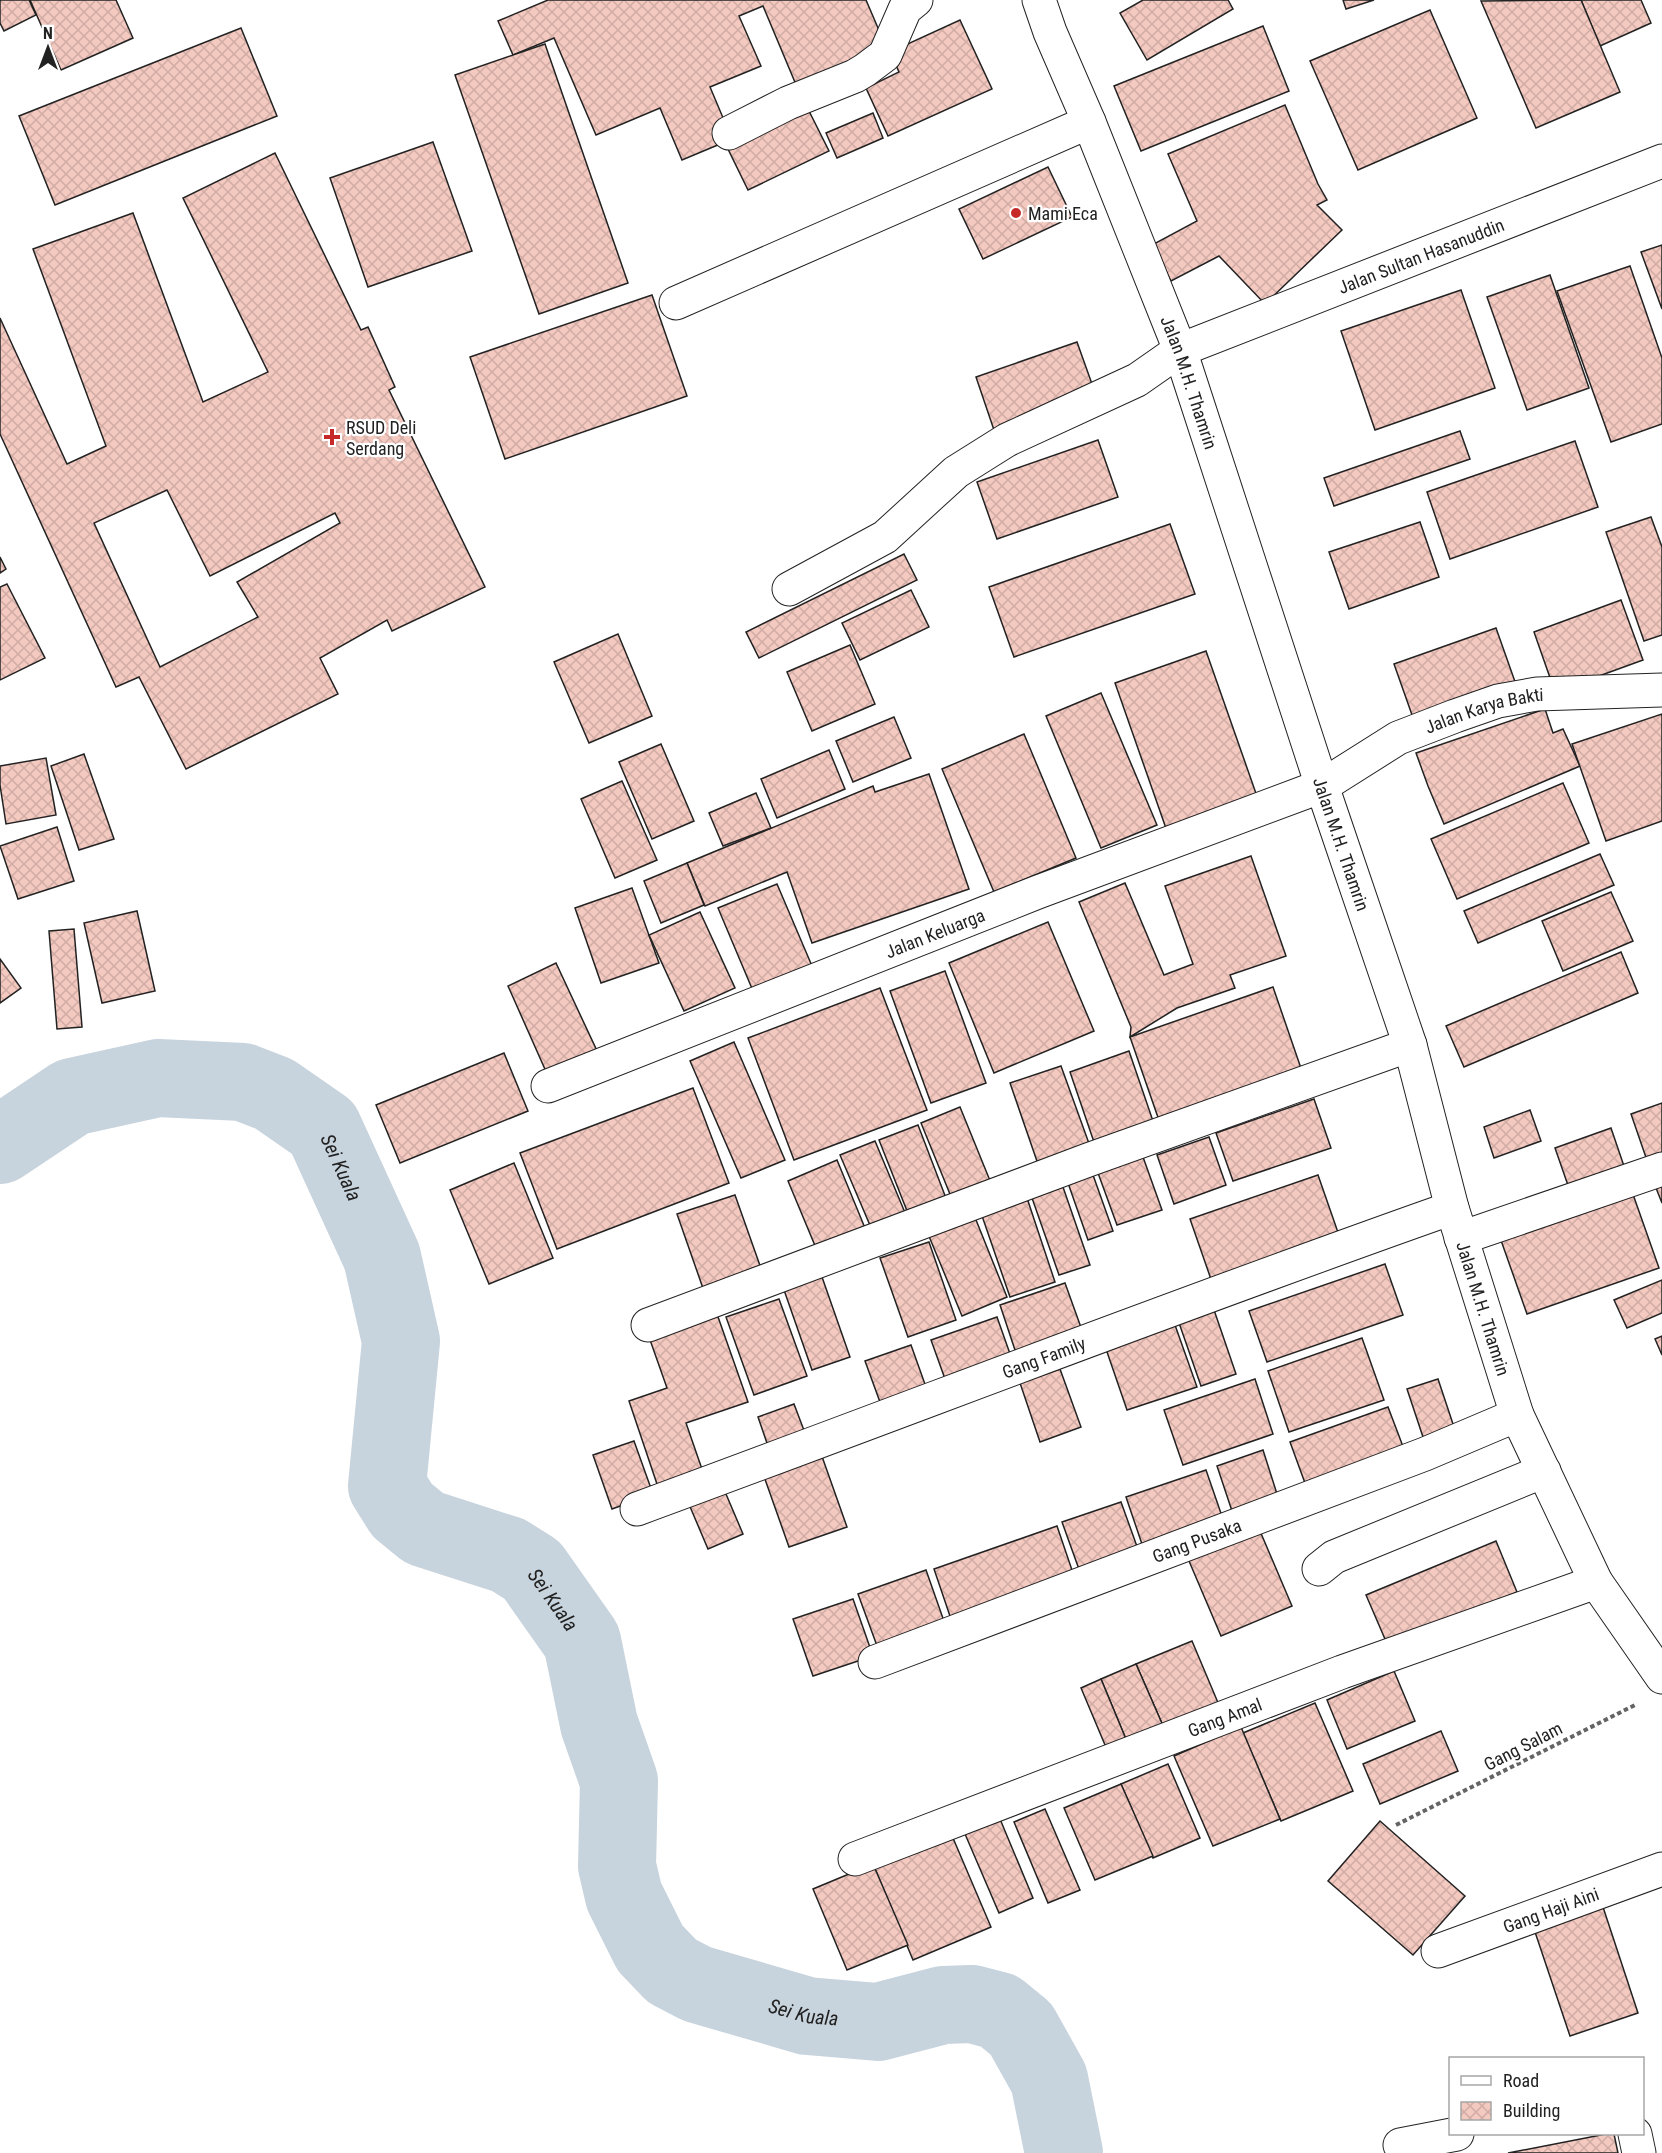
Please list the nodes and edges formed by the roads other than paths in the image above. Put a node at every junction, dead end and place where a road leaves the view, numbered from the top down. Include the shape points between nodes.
1 (916, 0) edge
2 (1039, 0) edge
3 (1089, 122) junction
4 (729, 133) dead end
5 (1662, 161) edge
6 (676, 303) dead end
7 (1180, 350) junction
8 (789, 590) dead end
9 (1662, 690) edge
10 (1322, 786) junction
11 (1410, 1045) junction
12 (548, 1086) dead end
13 (1662, 1169) edge
14 (1457, 1223) junction
15 (648, 1325) dead end
16 (1517, 1415) junction
17 (1544, 1471) junction
18 (637, 1509) dead end
19 (1319, 1569) dead end
20 (1596, 1582) junction
21 (875, 1662) dead end
22 (1662, 1677) edge
23 (855, 1858) dead end
24 (1662, 1869) edge
25 (1438, 1951) dead end
26 (1449, 2135) edge
27 (1635, 2135) edge
28 (1400, 2145) dead end
29 (1639, 2153) edge

1 - 4 street via 905,9 885,55 865,70
2 - 3 street, Jalan M.H. Thamrin
3 - 6 street
3 - 7 street, Jalan M.H. Thamrin
5 - 7 street, Jalan Sultan Hasanuddin
7 - 8 street, Jalan Sultan Hasanuddin via 1137,380 1007,440 956,472 885,537
7 - 10 street, Jalan M.H. Thamrin
9 - 10 street, Jalan Karya Bakti via 1537,694 1498,701 1398,738
10 - 11 street, Jalan M.H. Thamrin
10 - 12 street, Jalan Keluarga via 1027,896
11 - 14 street, Jalan M.H. Thamrin
11 - 15 street via 1088,1160
13 - 14 street, Gang Family
14 - 16 street, Jalan M.H. Thamrin
14 - 18 street, Gang Family via 1271,1272
16 - 17 street, Jalan M.H. Thamrin
16 - 21 street, Gang Pusaka via 1425,1454
17 - 19 street via 1334,1557
17 - 20 street, Jalan M.H. Thamrin
20 - 22 street, Jalan M.H. Thamrin
20 - 23 street, Gang Amal via 1342,1672
24 - 25 street, Gang Haji Aini
26 - 28 street
27 - 29 street

